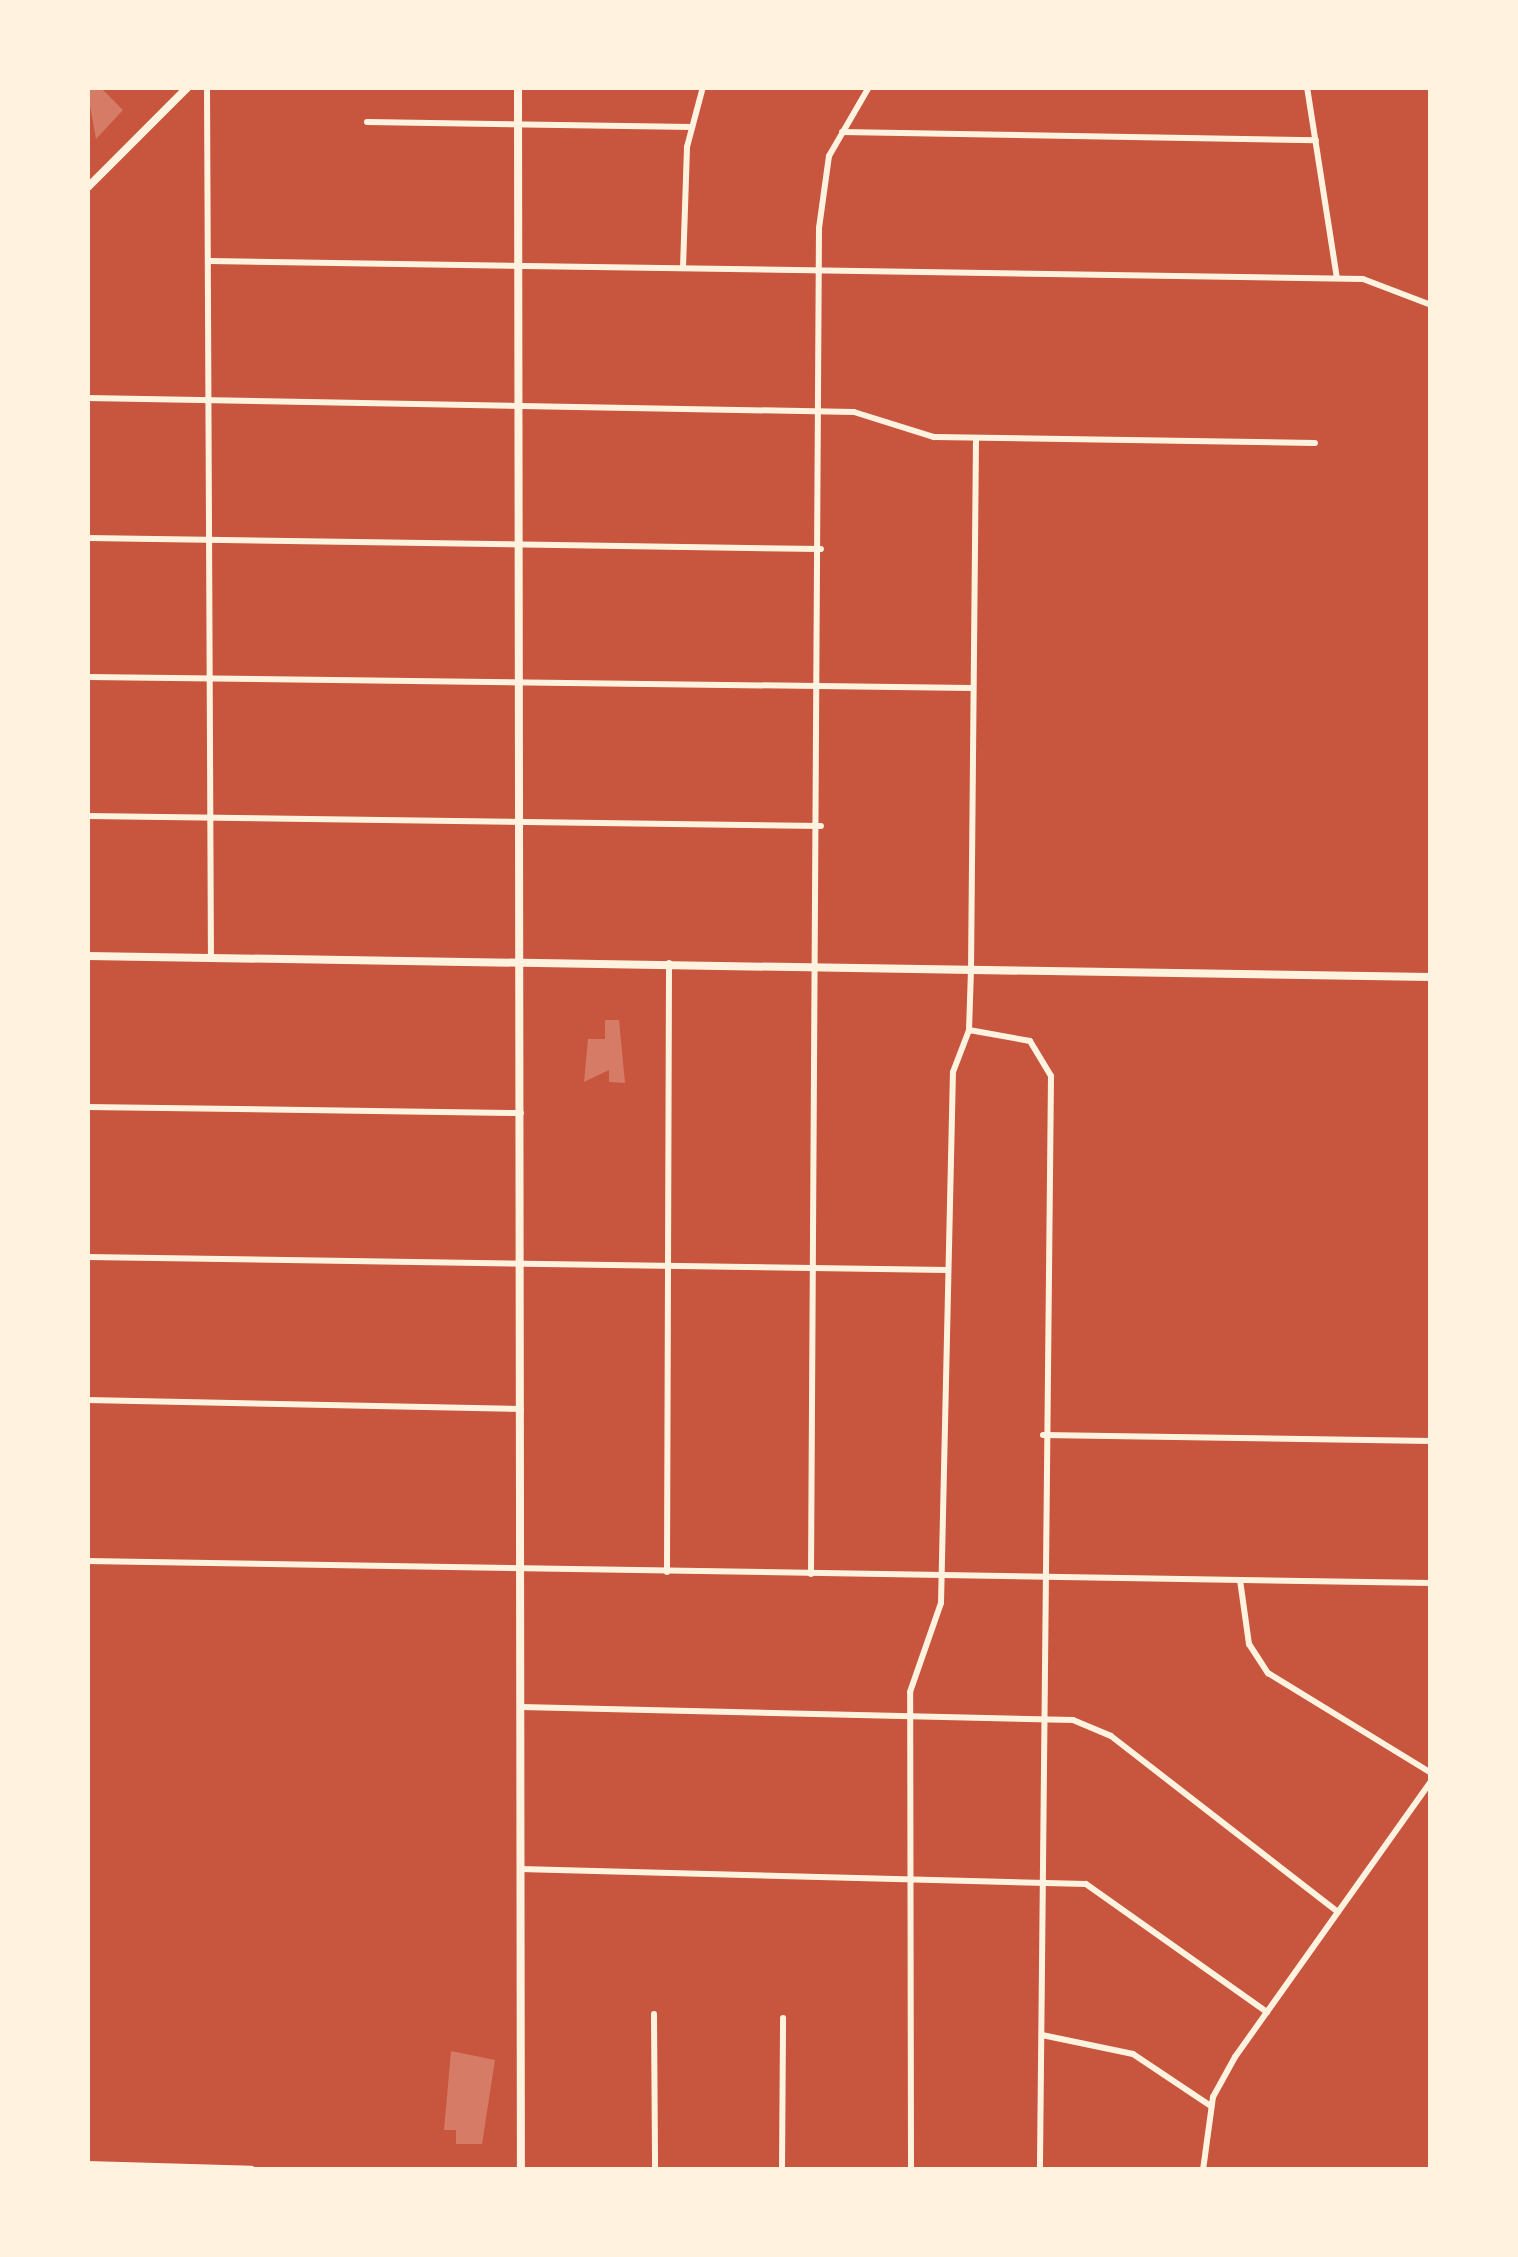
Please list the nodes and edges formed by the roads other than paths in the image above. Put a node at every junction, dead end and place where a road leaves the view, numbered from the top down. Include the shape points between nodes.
1 (188, 87) edge
2 (206, 87) edge
3 (518, 87) edge
4 (703, 87) edge
5 (869, 87) edge
6 (1307, 87) edge
7 (367, 122) dead end
8 (518, 124) junction
9 (692, 127) junction
10 (842, 132) junction
11 (1316, 140) junction
12 (87, 188) edge
13 (210, 261) junction
14 (518, 265) junction
15 (683, 268) junction
16 (819, 270) junction
17 (1337, 278) junction
18 (1431, 305) edge
19 (87, 398) edge
20 (210, 400) junction
21 (518, 405) junction
22 (820, 411) junction
23 (976, 438) junction
24 (1316, 443) dead end
25 (87, 538) edge
26 (209, 540) junction
27 (518, 544) junction
28 (821, 549) junction
29 (87, 676) edge
30 (209, 679) junction
31 (518, 683) junction
32 (821, 688) junction
33 (970, 688) junction
34 (87, 816) edge
35 (208, 820) junction
36 (518, 824) junction
37 (821, 826) junction
38 (87, 956) edge
39 (211, 957) junction
40 (519, 963) junction
41 (669, 963) junction
42 (822, 966) junction
43 (971, 970) junction
44 (1431, 977) edge
45 (969, 1030) junction
46 (87, 1107) edge
47 (521, 1113) junction
48 (87, 1257) edge
49 (521, 1263) junction
50 (670, 1265) junction
51 (810, 1267) junction
52 (948, 1270) junction
53 (87, 1400) edge
54 (522, 1409) junction
55 (1042, 1435) junction
56 (1431, 1441) edge
57 (87, 1562) edge
58 (522, 1569) junction
59 (667, 1572) junction
60 (812, 1574) junction
61 (942, 1575) junction
62 (1042, 1577) junction
63 (1240, 1580) junction
64 (1431, 1583) edge
65 (521, 1707) junction
66 (910, 1715) junction
67 (1042, 1718) junction
68 (1431, 1777) edge
69 (520, 1869) junction
70 (912, 1874) junction
71 (1042, 1878) junction
72 (1338, 1912) junction
73 (1268, 2012) junction
74 (654, 2014) dead end
75 (783, 2018) dead end
76 (1042, 2036) junction
77 (1211, 2106) junction
78 (87, 2165) edge
79 (251, 2170) edge
80 (521, 2170) edge
81 (655, 2170) edge
82 (782, 2170) edge
83 (911, 2170) edge
84 (1040, 2170) edge
85 (1203, 2170) edge

1 - 12 main road
2 - 13 street
3 - 8 main road
4 - 9 street
5 - 10 street
6 - 11 street
7 - 8 street
8 - 9 street
8 - 14 main road
9 - 15 street
10 - 11 street
10 - 16 street via 821,178
11 - 17 street
13 - 14 street
13 - 20 street
14 - 15 street
14 - 21 main road
15 - 16 street
16 - 17 street
16 - 22 street
17 - 18 street via 1387,282
19 - 20 street
20 - 21 street
20 - 26 street
21 - 22 street
21 - 27 main road
22 - 23 street
22 - 28 street
23 - 24 street
23 - 33 street
25 - 26 street
26 - 27 street
26 - 30 street
27 - 28 street
27 - 31 main road
28 - 32 street
29 - 30 street
30 - 31 street
30 - 35 street
31 - 32 street
31 - 36 main road
32 - 33 street
32 - 37 street
33 - 43 street
34 - 35 street
35 - 36 street
35 - 39 street
36 - 37 street
36 - 40 main road
37 - 42 street
38 - 39 main road
39 - 40 main road
40 - 41 main road
40 - 47 main road
41 - 42 main road
41 - 50 street
42 - 43 main road
42 - 51 street
43 - 44 main road
43 - 45 street
45 - 52 street via 953,1072
45 - 55 street via 1030,1041 1048,1060
46 - 47 street
47 - 49 main road
48 - 49 street
49 - 50 street
49 - 54 main road
50 - 51 street
50 - 59 street
51 - 52 street
51 - 60 street
52 - 61 street
53 - 54 street
54 - 58 main road
55 - 56 street
55 - 62 street
57 - 58 street
58 - 59 street
58 - 65 main road
59 - 60 street
60 - 61 street
61 - 62 street
61 - 66 street
62 - 63 street
62 - 67 street
63 - 64 street
63 - 68 street via 1249,1644 1268,1673
65 - 66 street
65 - 69 main road
66 - 67 street
66 - 70 street
67 - 71 street
67 - 72 street via 1112,1736
68 - 72 street
69 - 70 street
69 - 80 main road
70 - 71 street
70 - 83 street
71 - 73 street via 1098,1889
71 - 76 street
72 - 73 street
73 - 77 street
74 - 81 street
75 - 82 street
76 - 77 street via 1133,2054
76 - 84 street
77 - 85 street
78 - 79 main road

